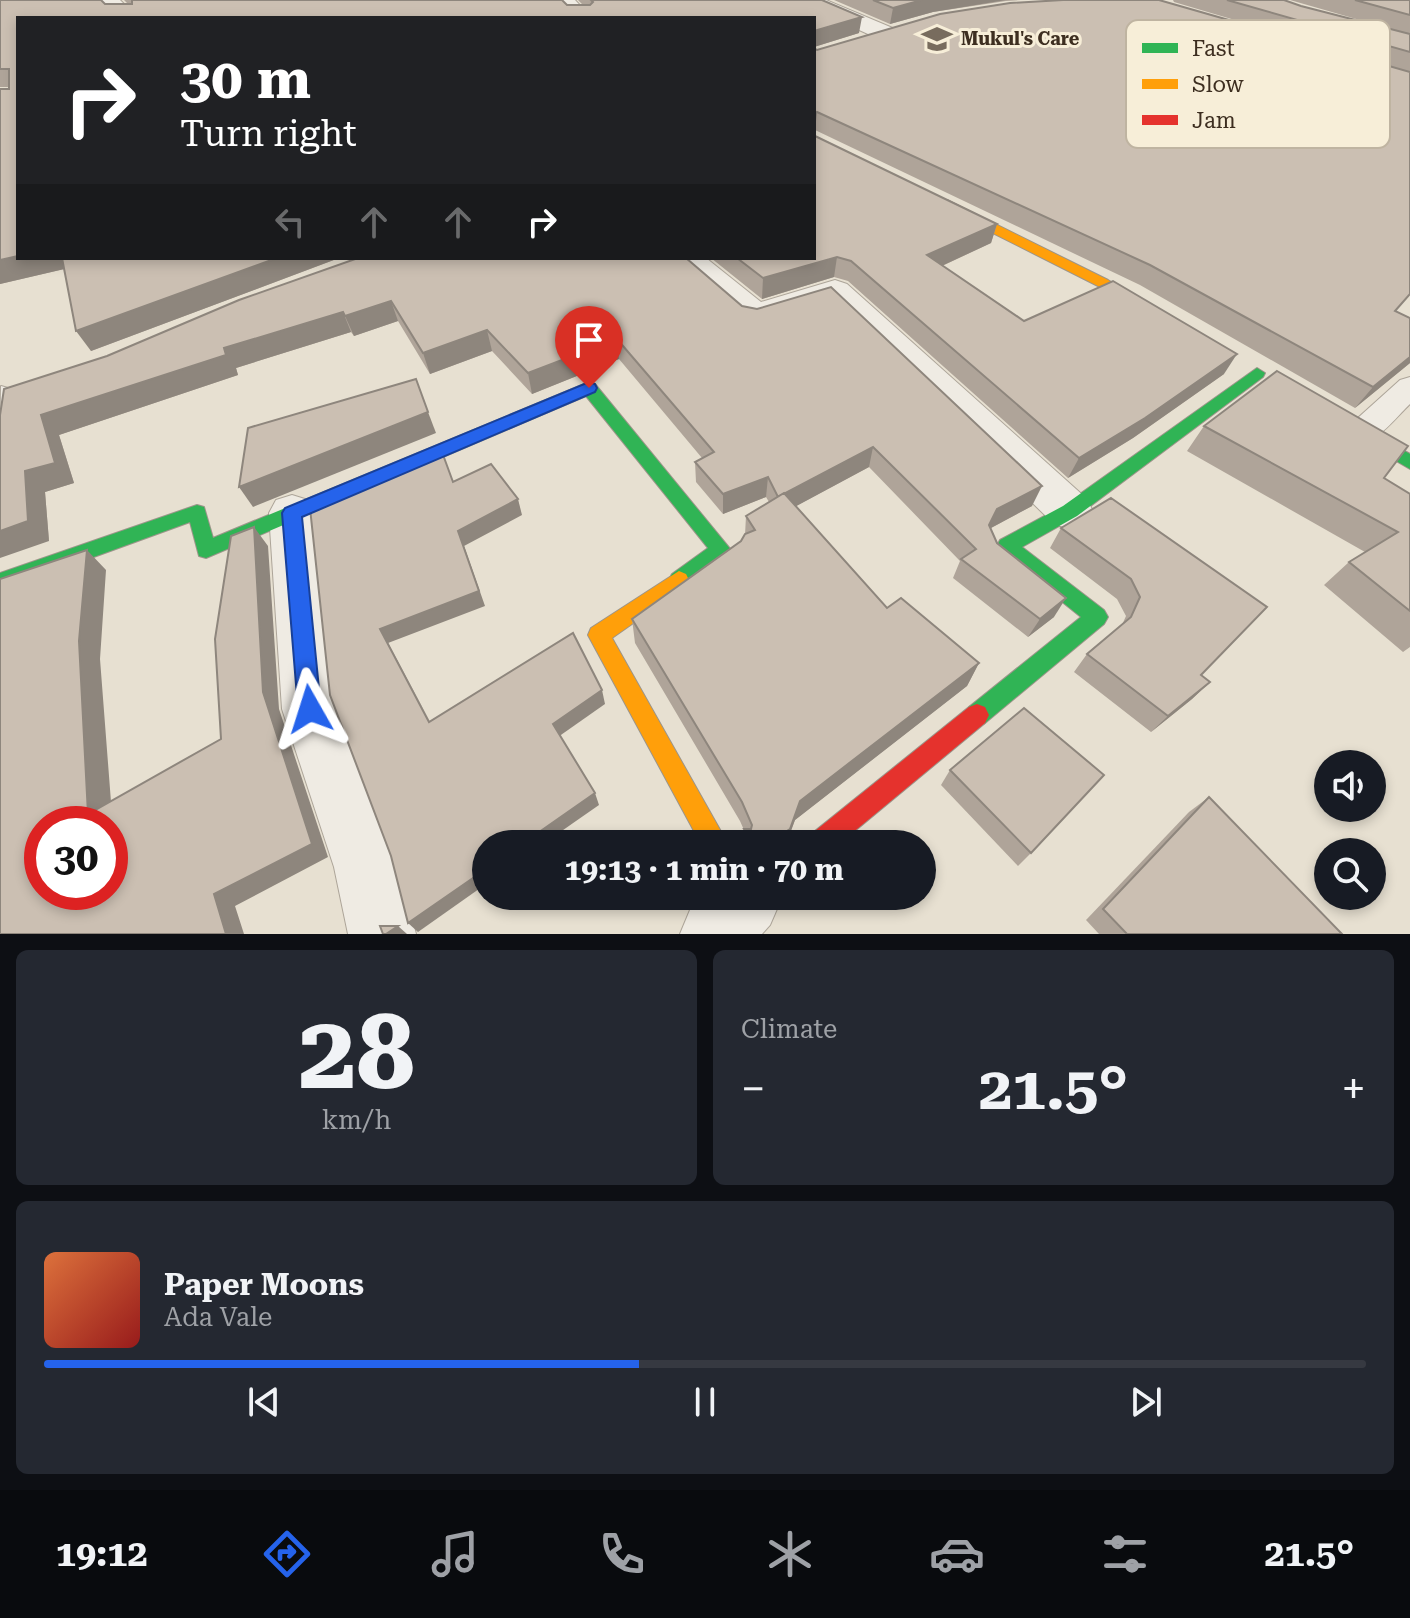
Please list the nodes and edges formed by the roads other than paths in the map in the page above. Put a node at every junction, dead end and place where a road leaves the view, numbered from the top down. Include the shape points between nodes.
1 (108, 0) edge
2 (563, 0) edge
3 (809, 0) edge
4 (125, 16) edge
5 (579, 16) edge
6 (858, 43) edge
7 (922, 193) edge
8 (687, 260) edge
9 (1180, 328) edge
10 (1257, 373) dead end
11 (1410, 387) edge
12 (11, 397) edge
13 (1335, 418) edge
14 (0, 432) edge
15 (1361, 433) junction
16 (1410, 462) edge
17 (1070, 511) junction
18 (292, 513) junction
19 (0, 582) edge
20 (707, 830) edge
21 (836, 830) edge
22 (382, 934) edge

1 - 4 street
2 - 5 street
3 - 6 street via 895,32
7 - 9 street via 1103,283
8 - 17 street via 755,315 835,291
10 - 17 street
11 - 15 lane
12 - 14 street
13 - 15 street
15 - 16 street
17 - 21 street via 1007,546 1097,617
18 - 19 street via 206,550 197,512
18 - 20 street via 589,388 721,550 599,635
18 - 22 street via 310,709 366,867

